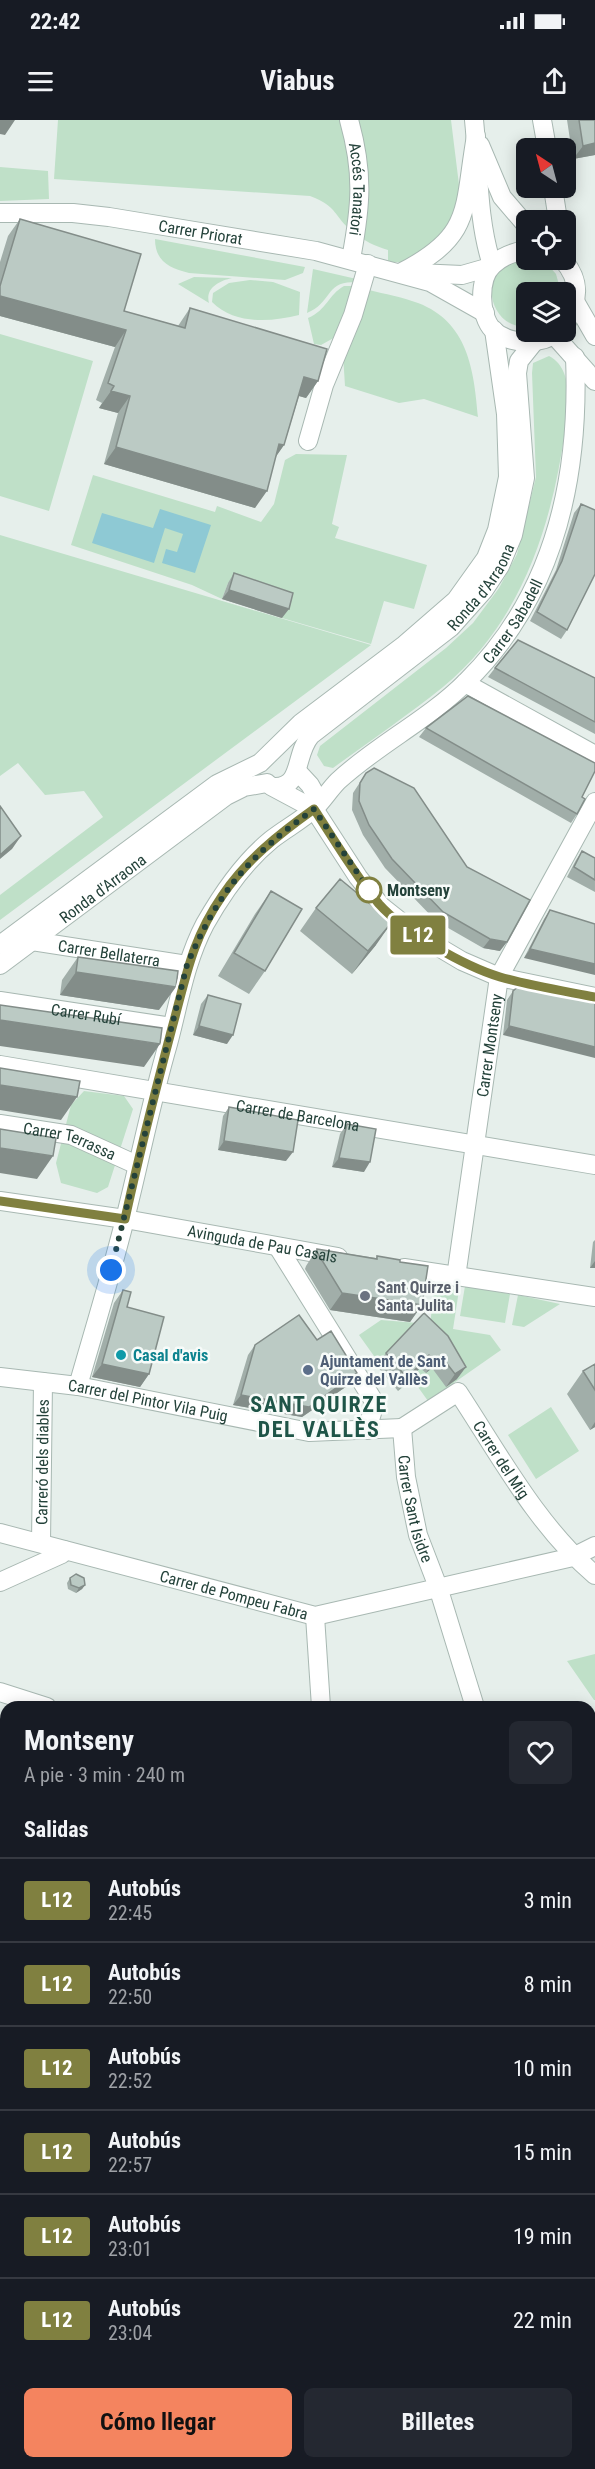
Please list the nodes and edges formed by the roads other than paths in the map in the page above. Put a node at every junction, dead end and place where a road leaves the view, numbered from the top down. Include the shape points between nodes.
1 (349, 120) edge
2 (542, 120) edge
3 (475, 128) edge
4 (545, 138) edge
5 (0, 213) edge
6 (516, 213) edge
7 (516, 252) edge
8 (360, 262) junction
9 (491, 266) junction
10 (400, 273) junction
11 (576, 303) edge
12 (484, 313) junction
13 (494, 330) junction
14 (595, 336) edge
15 (516, 340) edge
16 (534, 342) edge
17 (566, 342) edge
18 (575, 357) junction
19 (595, 381) edge
20 (308, 441) dead end
21 (465, 683) junction
22 (595, 754) edge
23 (266, 756) junction
24 (297, 768) junction
25 (271, 785) junction
26 (595, 802) edge
27 (314, 809) junction
28 (32, 940) junction
29 (0, 945) edge
30 (0, 965) edge
31 (187, 965) junction
32 (499, 977) junction
33 (595, 997) edge
34 (0, 1000) edge
35 (172, 1028) junction
36 (0, 1065) edge
37 (154, 1091) junction
38 (0, 1124) edge
39 (475, 1145) junction
40 (138, 1165) junction
41 (595, 1165) edge
42 (0, 1201) edge
43 (125, 1219) junction
44 (278, 1247) junction
45 (356, 1260) edge
46 (390, 1266) edge
47 (456, 1277) junction
48 (595, 1298) edge
49 (0, 1377) edge
50 (44, 1382) junction
51 (78, 1386) junction
52 (402, 1428) junction
53 (368, 1430) junction
54 (0, 1533) edge
55 (40, 1544) junction
56 (595, 1545) edge
57 (64, 1550) junction
58 (573, 1557) junction
59 (595, 1575) edge
60 (0, 1582) edge
61 (438, 1587) junction
62 (315, 1616) junction
63 (0, 1692) edge
64 (28, 1701) edge
65 (321, 1701) edge
66 (473, 1701) edge

1 - 8 street, Accés Tanatori via 357,148 361,189
2 - 4 street
3 - 6 street via 502,197
3 - 9 street via 477,179
3 - 10 street via 467,207 457,231 442,248
5 - 8 street, Carrer Priorat via 74,213 143,221
7 - 9 street, Carrer Priorat
8 - 10 street, Carrer Priorat
8 - 20 street, Accés Tanatori via 353,315 324,384
9 - 10 street, Carrer Priorat via 462,274
9 - 12 street via 484,281
10 - 12 street, Carrer Priorat via 430,282
11 - 14 street
12 - 13 street
13 - 15 street
13 - 23 street, Ronda d'Arraona via 506,414 508,477 497,530 486,558 456,600 440,615 308,718
16 - 24 street, Ronda d'Arraona via 519,361 525,478 513,535 500,566 451,627 311,735 304,743
17 - 18 street
18 - 19 street
18 - 21 street, Carrer Sabadell via 574,448 555,539 526,604
21 - 22 street
21 - 27 street, Carrer Sabadell via 339,781
23 - 24 street via 290,753
23 - 25 street via 259,770
23 - 29 street, Ronda d'Arraona via 217,784
24 - 25 street, Ronda d'Arraona via 286,786
24 - 27 street via 315,795
25 - 27 street
25 - 28 street, Ronda d'Arraona via 244,787 226,796
26 - 32 street, Carrer Montseny
27 - 31 street, Carrer Sabadell via 270,841 244,867 210,916
27 - 32 street via 381,906 415,933
28 - 30 street, Ronda d'Arraona
28 - 31 street, Carrer Bellaterra
31 - 35 street, Carrer Sabadell
32 - 33 street
32 - 39 street, Carrer Montseny
34 - 35 street, Carrer Rubí
35 - 37 street, Carrer Sabadell
36 - 37 street, Carrer de Barcelona
37 - 39 street, Carrer de Barcelona
37 - 40 street, Carrer Sabadell
38 - 40 street, Carrer Terrassa via 71,1135
39 - 41 street, Carrer de Barcelona
39 - 47 street, Carrer Montseny
40 - 43 street, Carrer Sabadell
42 - 43 street, Avinguda de Pau Casals
43 - 44 street, Avinguda de Pau Casals
43 - 51 street, Carrer Sabadell
44 - 45 street, Avinguda de Pau Casals
44 - 53 street via 375,1403
46 - 47 street
47 - 48 street
49 - 50 street, Carrer del Pintor Vila Puig
50 - 51 street, Carrer del Pintor Vila Puig
50 - 55 street, Carreró dels diables
51 - 53 street, Carrer del Pintor Vila Puig via 309,1432
52 - 53 street, Carrer del Pintor Vila Puig
52 - 58 street, Carrer del Mig via 458,1392 540,1515
52 - 61 street, Carrer Sant Isidre via 406,1477 418,1535
54 - 55 street, Carrer de Pompeu Fabra
55 - 57 street, Carrer de Pompeu Fabra
56 - 58 street, Carrer de Pompeu Fabra
57 - 60 street
57 - 62 street, Carrer de Pompeu Fabra
58 - 59 street, Carrer del Mig
58 - 61 street, Carrer de Pompeu Fabra
61 - 62 street, Carrer de Pompeu Fabra
61 - 66 street, Carrer Sant Isidre
62 - 65 street
63 - 64 street

